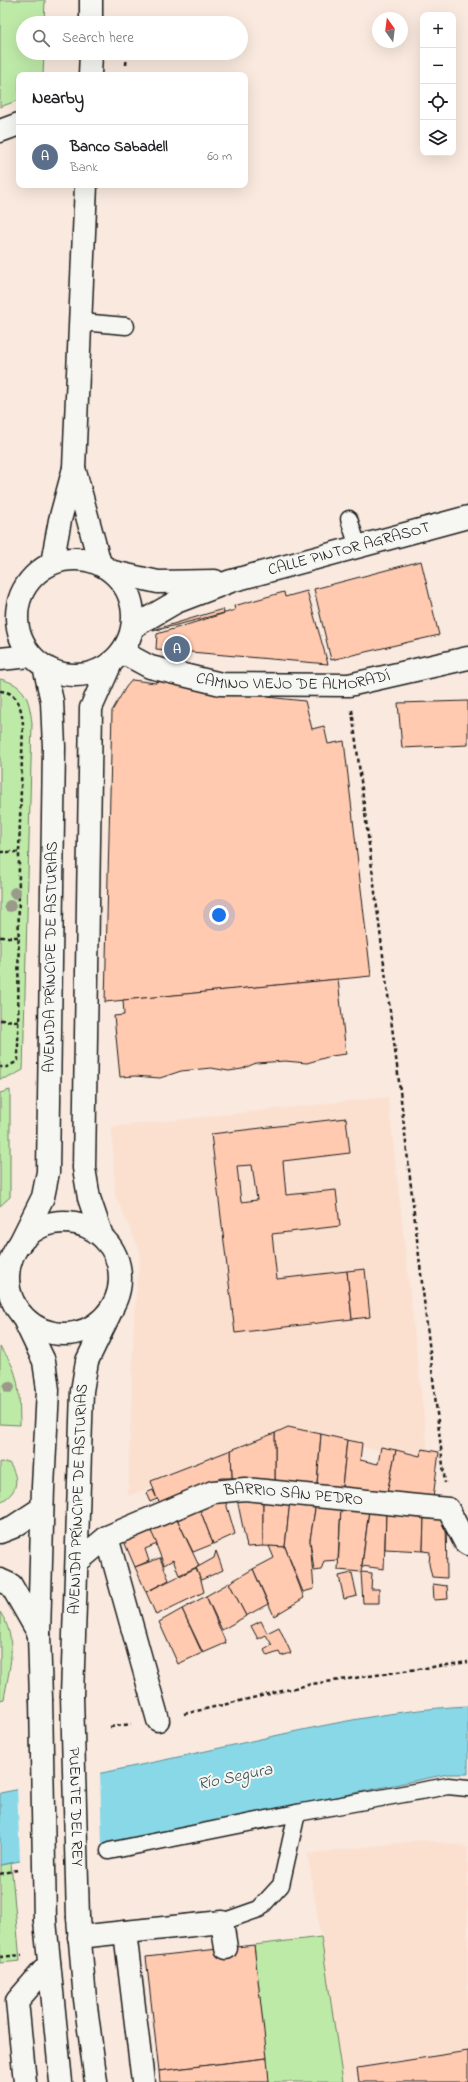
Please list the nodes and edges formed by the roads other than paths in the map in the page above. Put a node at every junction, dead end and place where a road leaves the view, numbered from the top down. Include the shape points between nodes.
1 (91, 0) edge
2 (91, 16) edge
3 (91, 60) edge
4 (90, 72) edge
5 (16, 125) edge
6 (0, 131) edge
7 (86, 188) edge
8 (81, 322) junction
9 (126, 326) dead end
10 (74, 468) junction
11 (468, 518) edge
12 (349, 519) dead end
13 (358, 547) junction
14 (52, 563) junction
15 (107, 568) junction
16 (231, 581) junction
17 (17, 618) junction
18 (133, 627) junction
19 (0, 632) edge
20 (116, 658) junction
21 (468, 658) edge
22 (0, 659) edge
23 (38, 661) junction
24 (102, 1236) junction
25 (20, 1243) junction
26 (112, 1309) junction
27 (22, 1316) junction
28 (42, 1508) junction
29 (0, 1532) edge
30 (107, 1537) junction
31 (468, 1544) edge
32 (77, 1562) junction
33 (0, 1580) edge
34 (39, 1634) junction
35 (72, 1696) joint
36 (158, 1720) road end
37 (468, 1788) edge
38 (297, 1813) junction
39 (109, 1851) dead end
40 (222, 1922) junction
41 (78, 1927) junction
42 (125, 1932) junction
43 (226, 1948) dead end
44 (49, 1964) junction
45 (25, 2082) edge
46 (62, 2082) edge
47 (96, 2082) edge
48 (143, 2082) edge

1 - 2 street
3 - 4 street
5 - 6 street
7 - 8 street
8 - 9 lane
8 - 10 street
10 - 14 street
10 - 15 street
11 - 13 street, CALLE PINTOR AGRASOT
12 - 13 lane
13 - 16 street, CALLE PINTOR AGRASOT
14 - 15 street via 68,558 84,559
14 - 17 street via 37,572 26,585 19,601
15 - 16 street, CALLE PINTOR AGRASOT via 158,582
15 - 18 street via 126,587 133,606
16 - 18 street, CALLE PINTOR AGRASOT via 176,602
17 - 19 street
17 - 23 street via 18,632
18 - 20 street via 129,640
20 - 21 street, CAMINO VIEJO DE ALMORADÍ via 221,684 349,686
20 - 23 street via 95,672 78,675 60,673
20 - 24 street via 91,708 90,735 84,1168 89,1198
22 - 23 street
23 - 25 street, AVENIDA PRÍNCIPE DE ASTURIAS via 52,701 54,747 48,1172 43,1197
24 - 25 street via 69,1222 50,1224
24 - 26 street via 116,1255 121,1278 119,1294
25 - 27 street via 11,1260 8,1280 12,1299
26 - 27 street via 103,1320 76,1333 61,1334 47,1331 33,1325
26 - 32 street, AVENIDA PRÍNCIPE DE ASTURIAS via 87,1361 82,1391
27 - 28 street via 44,1361 48,1390
28 - 29 street via 13,1528
28 - 34 street
30 - 31 street, BARRIO SAN PEDRO via 213,1492 245,1489 448,1509
30 - 32 street, BARRIO SAN PEDRO
30 - 36 street
32 - 35 street, AVENIDA PRÍNCIPE DE ASTURIAS
33 - 34 street via 11,1585
34 - 44 street, PUENTE DEL REY, bridge via 45,1921
35 - 41 street, PUENTE DEL REY, bridge
37 - 38 lane via 448,1786
38 - 39 lane
38 - 40 lane via 281,1885 259,1909
40 - 42 street
40 - 43 street
41 - 42 street
41 - 47 street
42 - 48 street
44 - 45 street via 17,2001
44 - 46 street

